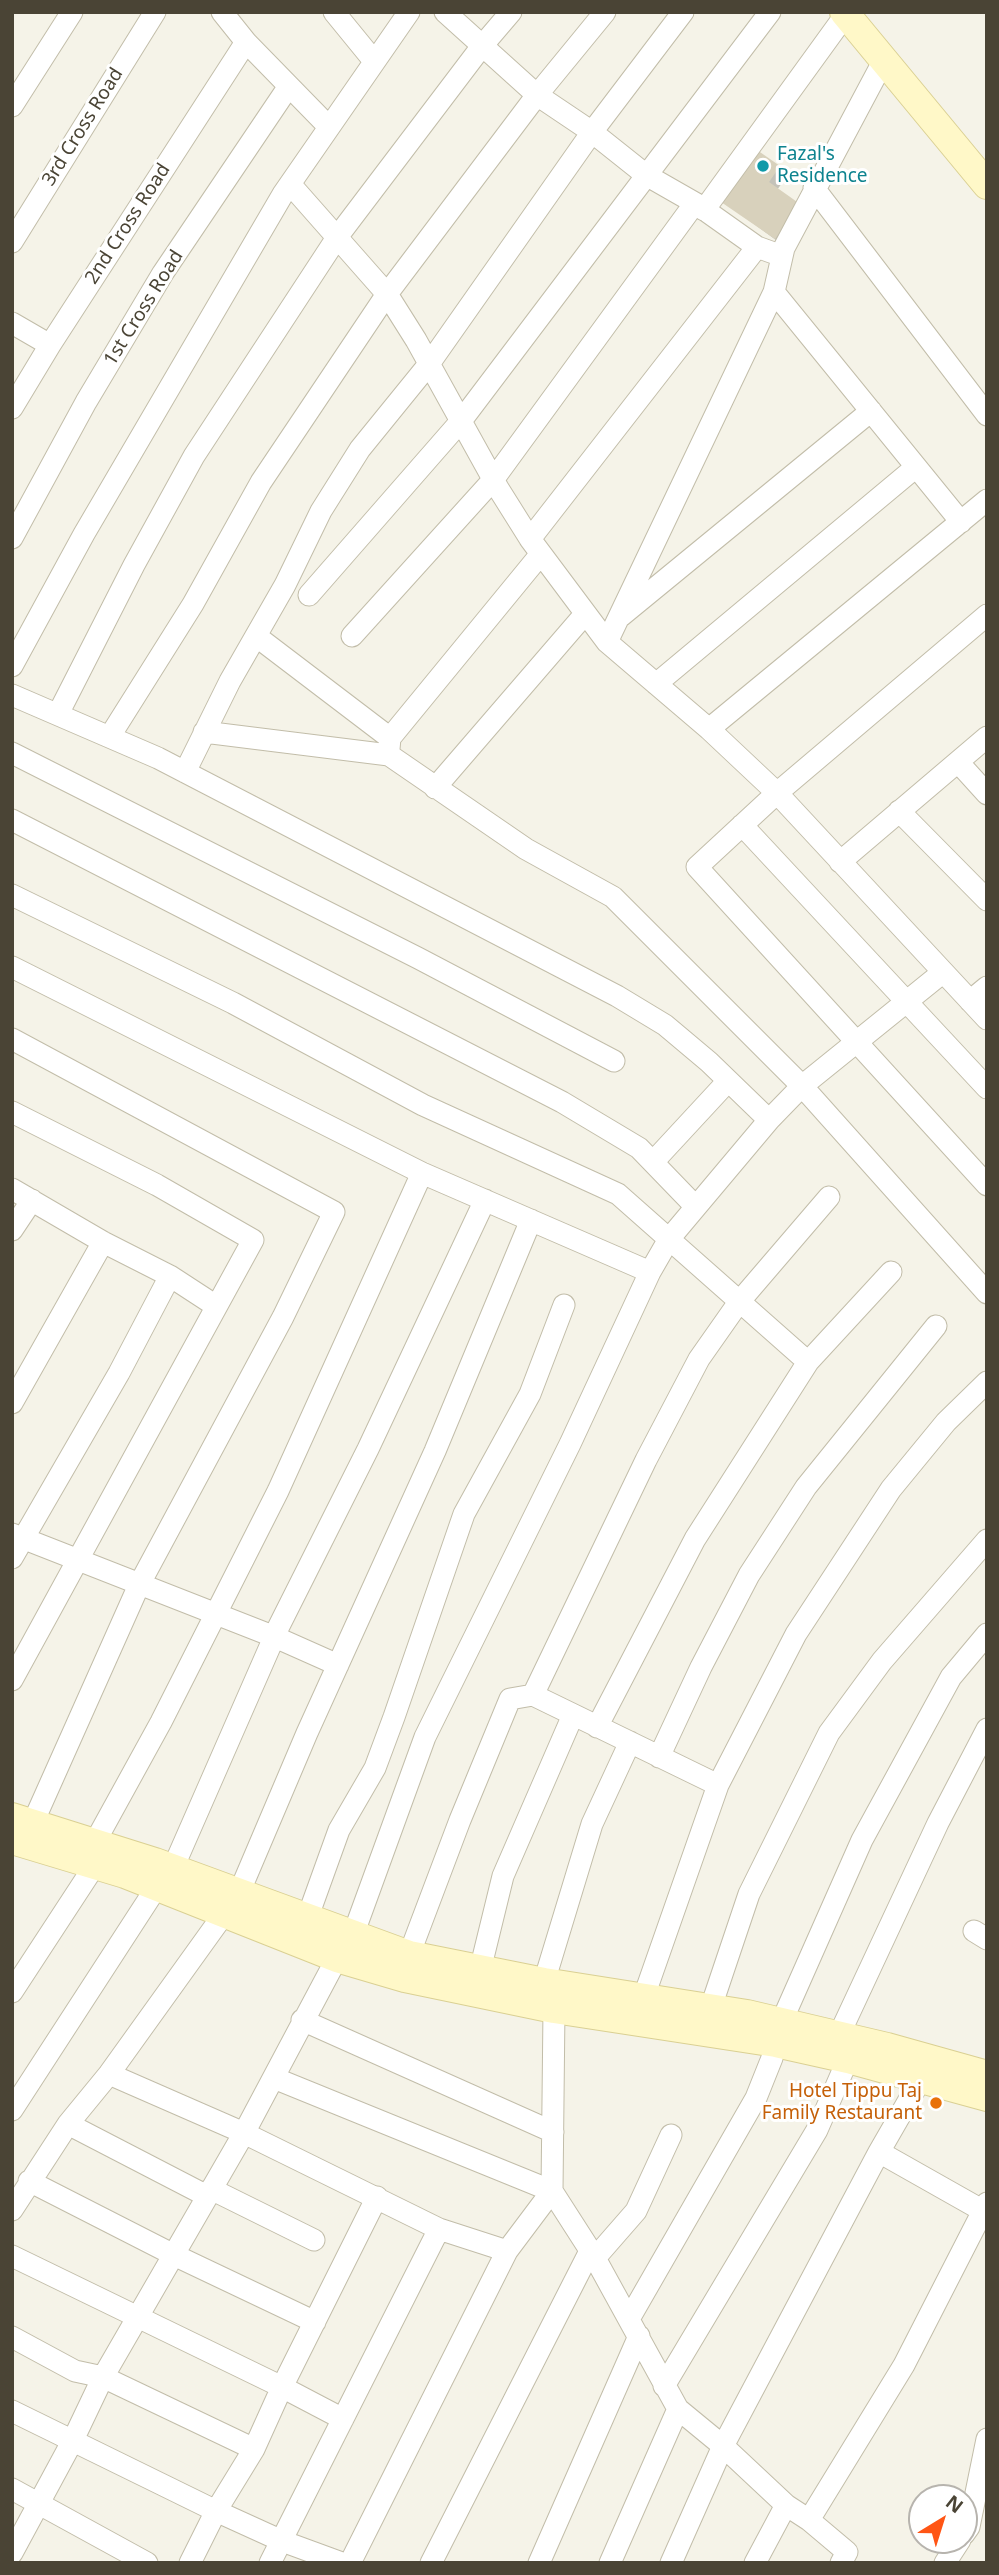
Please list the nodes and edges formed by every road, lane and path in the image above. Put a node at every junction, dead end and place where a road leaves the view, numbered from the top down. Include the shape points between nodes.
1 (72, 12) edge
2 (155, 12) edge
3 (222, 12) edge
4 (334, 12) edge
5 (409, 12) edge
6 (445, 12) edge
7 (511, 12) edge
8 (605, 12) edge
9 (683, 12) edge
10 (770, 12) edge
11 (845, 13) edge
12 (246, 41) junction
13 (482, 46) junction
14 (884, 60) junction
15 (374, 61) junction
16 (289, 86) junction
17 (537, 95) junction
18 (12, 106) edge
19 (329, 127) junction
20 (592, 132) junction
21 (646, 175) junction
22 (290, 184) junction
23 (987, 185) edge
24 (814, 188) junction
25 (700, 206) junction
26 (338, 236) junction
27 (12, 242) edge
28 (757, 247) junction
29 (782, 256) junction
30 (774, 292) junction
31 (387, 294) junction
32 (12, 323) edge
33 (50, 345) junction
34 (429, 364) junction
35 (12, 408) edge
36 (871, 411) junction
37 (987, 415) edge
38 (461, 421) junction
39 (916, 467) junction
40 (494, 480) junction
41 (987, 500) edge
42 (961, 522) junction
43 (12, 538) edge
44 (535, 547) junction
45 (309, 595) dead end
46 (586, 614) junction
47 (987, 615) edge
48 (617, 620) junction
49 (256, 636) junction
50 (352, 636) dead end
51 (607, 642) junction
52 (12, 666) edge
53 (656, 684) junction
54 (12, 695) edge
55 (58, 714) junction
56 (709, 729) junction
57 (204, 733) junction
58 (110, 736) junction
59 (987, 737) edge
60 (389, 746) junction
61 (12, 753) edge
62 (958, 762) junction
63 (185, 772) junction
64 (435, 788) junction
65 (777, 793) junction
66 (987, 794) edge
67 (900, 811) junction
68 (12, 820) edge
69 (743, 825) junction
70 (840, 862) junction
71 (12, 895) edge
72 (987, 900) edge
73 (12, 967) edge
74 (942, 973) junction
75 (987, 987) edge
76 (908, 1001) junction
77 (970, 1001) junction
78 (987, 1018) edge
79 (12, 1039) edge
80 (857, 1042) junction
81 (614, 1061) dead end
82 (729, 1081) junction
83 (803, 1086) junction
84 (987, 1088) edge
85 (12, 1112) edge
86 (769, 1120) junction
87 (653, 1162) junction
88 (422, 1173) junction
89 (987, 1185) edge
90 (12, 1189) edge
91 (829, 1197) dead end
92 (32, 1200) junction
93 (485, 1200) junction
94 (696, 1207) junction
95 (531, 1220) junction
96 (12, 1230) edge
97 (669, 1239) junction
98 (103, 1242) junction
99 (650, 1272) junction
100 (891, 1272) dead end
101 (170, 1276) junction
102 (987, 1293) edge
103 (739, 1302) junction
104 (564, 1305) dead end
105 (216, 1306) junction
106 (936, 1326) dead end
107 (808, 1362) junction
108 (987, 1382) edge
109 (12, 1403) edge
110 (18, 1537) edge
111 (987, 1539) edge
112 (12, 1558) edge
113 (77, 1561) junction
114 (139, 1585) junction
115 (216, 1615) junction
116 (987, 1634) edge
117 (275, 1637) junction
118 (338, 1665) junction
119 (12, 1680) edge
120 (533, 1695) junction
121 (573, 1715) junction
122 (597, 1727) junction
123 (987, 1729) edge
124 (630, 1742) junction
125 (659, 1757) junction
126 (718, 1785) junction
127 (20, 1831) edge
128 (95, 1853) junction
129 (165, 1877) junction
130 (233, 1903) junction
131 (303, 1930) junction
132 (353, 1935) junction
133 (337, 1958) junction
134 (407, 1966) junction
135 (479, 1982) junction
136 (544, 1982) junction
137 (12, 1992) edge
138 (554, 2009) junction
139 (642, 2011) junction
140 (302, 2020) junction
141 (714, 2020) junction
142 (779, 2033) junction
143 (844, 2047) junction
144 (925, 2069) junction
145 (109, 2074) junction
146 (987, 2075) edge
147 (274, 2078) junction
148 (987, 2097) edge
149 (12, 2109) edge
150 (68, 2124) junction
151 (553, 2132) junction
152 (244, 2133) junction
153 (671, 2136) dead end
154 (879, 2152) junction
155 (29, 2181) junction
156 (552, 2190) junction
157 (209, 2193) junction
158 (377, 2197) junction
159 (985, 2209) edge
160 (12, 2210) edge
161 (439, 2229) junction
162 (314, 2240) dead end
163 (507, 2251) junction
164 (174, 2255) junction
165 (592, 2255) junction
166 (12, 2256) edge
167 (138, 2318) junction
168 (315, 2322) junction
169 (634, 2328) junction
170 (12, 2337) edge
171 (103, 2377) junction
172 (664, 2386) junction
173 (282, 2387) junction
174 (678, 2409) junction
175 (12, 2411) edge
176 (343, 2419) junction
177 (987, 2439) edge
178 (73, 2440) junction
179 (723, 2446) junction
180 (254, 2449) junction
181 (984, 2465) edge
182 (12, 2489) edge
183 (978, 2490) edge
184 (39, 2502) junction
185 (786, 2505) junction
186 (216, 2511) junction
187 (809, 2520) junction
188 (282, 2541) junction
189 (12, 2553) edge
190 (147, 2563) edge
191 (190, 2563) edge
192 (270, 2563) edge
193 (342, 2563) edge
194 (350, 2563) edge
195 (431, 2563) edge
196 (539, 2563) edge
197 (610, 2563) edge
198 (671, 2563) edge
199 (755, 2563) edge
200 (841, 2563) edge

1 - 18 street
2 - 27 street, 3rd Cross Road
3 - 12 street
4 - 15 street
5 - 15 street
6 - 13 street
7 - 13 street
8 - 17 street
9 - 20 street
10 - 21 street
11 - 14 main road
11 - 25 street
12 - 16 street
12 - 33 street, 2nd Cross Road
13 - 17 street
13 - 26 street
14 - 23 main road
14 - 24 street
15 - 19 street
16 - 19 street
16 - 43 street, 1st Cross Road via 163,273
17 - 20 street
17 - 31 street
19 - 22 street
20 - 21 street
20 - 34 street
21 - 25 street
21 - 38 street
22 - 26 street
22 - 52 street via 97,510
24 - 29 street
24 - 37 street
25 - 28 street
25 - 40 street
26 - 31 street
26 - 55 street via 194,456
28 - 29 street
28 - 44 street
29 - 30 street
30 - 36 street
30 - 48 street
31 - 34 street
31 - 58 street via 261,482 193,604
32 - 33 street
33 - 35 street, 2nd Cross Road
34 - 38 street
34 - 49 street via 360,449 321,511
36 - 39 street
36 - 48 street
38 - 40 street
38 - 45 street
39 - 42 street
39 - 53 street
40 - 44 street
40 - 50 street
41 - 42 street
42 - 56 street
44 - 46 street
44 - 60 street
46 - 51 street
46 - 64 street
47 - 65 street
48 - 51 street
49 - 57 street
49 - 60 street
51 - 53 street
53 - 56 street
54 - 55 street
55 - 58 street
56 - 65 street
57 - 60 street
57 - 63 street
58 - 63 street
59 - 62 street
60 - 64 street
61 - 81 street
62 - 66 street
62 - 67 street
63 - 82 street via 617,996 665,1025
64 - 83 street via 526,849 613,897
65 - 69 street
65 - 70 street
67 - 70 street
67 - 72 street
68 - 87 street via 562,1102 639,1148
69 - 76 street
69 - 80 street via 697,867
70 - 74 street
71 - 97 street via 233,1003 423,1105 618,1194
73 - 88 street
74 - 76 street
74 - 77 street
75 - 77 street
76 - 80 street
76 - 84 street
77 - 78 street
79 - 114 street via 334,1212
80 - 83 street
80 - 89 street
82 - 86 street
82 - 87 street
83 - 86 street
83 - 102 street
85 - 105 street via 157,1185 253,1240
86 - 94 street
87 - 94 street
88 - 93 street
88 - 115 street via 278,1491
90 - 92 street
91 - 103 street
92 - 96 street
92 - 98 street
93 - 95 street
93 - 117 street
94 - 97 street
95 - 99 street
95 - 118 street via 435,1451
97 - 99 street
97 - 103 street
98 - 101 street
98 - 109 street
99 - 132 street via 425,1737
100 - 107 street
101 - 105 street
101 - 110 street via 119,1373
103 - 107 street
103 - 120 street via 699,1359
104 - 131 street via 530,1394 464,1514 375,1768 339,1830
105 - 113 street
106 - 125 street via 799,1498 749,1575
107 - 122 street via 695,1539
108 - 126 street via 946,1422 891,1489 796,1634
110 - 112 street
110 - 113 street
111 - 141 street via 882,1661 828,1733 749,1894
113 - 114 street
113 - 119 street
114 - 115 street
114 - 127 street
115 - 117 street
115 - 128 street
116 - 142 street via 951,1677 862,1840
117 - 118 street
117 - 129 street
118 - 130 street
120 - 121 street
120 - 134 street via 510,1699
121 - 122 street
121 - 135 street via 503,1876
122 - 124 street
123 - 143 street via 938,1823
124 - 125 street
124 - 136 street via 592,1824
125 - 126 street
126 - 139 street
127 - 128 main road
128 - 129 main road
128 - 137 street
129 - 130 main road
129 - 149 street
130 - 131 main road
130 - 145 street
131 - 132 main road
131 - 133 main road
132 - 133 street
132 - 134 main road
133 - 134 main road
133 - 140 street
134 - 135 main road
135 - 136 main road
135 - 138 main road
136 - 138 street
136 - 139 main road
138 - 139 main road
138 - 151 street
139 - 141 main road
140 - 147 street
140 - 151 street
141 - 142 main road
142 - 143 main road
142 - 169 street via 756,2098
143 - 144 main road
143 - 172 street via 817,2130
144 - 146 main road
144 - 148 main road
144 - 154 street
145 - 150 street
145 - 152 street
147 - 152 street
147 - 156 street
150 - 155 street
150 - 157 street
151 - 156 street
152 - 157 street
152 - 158 street
153 - 165 street via 636,2211
154 - 159 street
154 - 179 street
155 - 160 street
155 - 164 street
156 - 163 street
156 - 165 street
157 - 162 street
157 - 164 street
158 - 161 street
158 - 168 street
159 - 187 street via 904,2365
161 - 163 street
161 - 176 street
163 - 194 street
164 - 167 street
164 - 168 street
165 - 169 street
165 - 195 street
166 - 167 street
167 - 171 street
167 - 173 street
168 - 173 street
169 - 172 street
169 - 196 street
170 - 171 street via 75,2371
171 - 178 street
171 - 180 street
172 - 174 street
173 - 176 street
173 - 180 street
174 - 179 street
174 - 197 street
175 - 178 street
176 - 188 street
177 - 181 street
178 - 184 street
178 - 186 street
179 - 185 street
179 - 198 street
180 - 186 street
181 - 183 street
182 - 184 street
184 - 189 street
184 - 190 street
185 - 187 street
185 - 199 street
186 - 188 street
186 - 191 street
187 - 200 street via 847,2552
188 - 192 street
188 - 193 street

